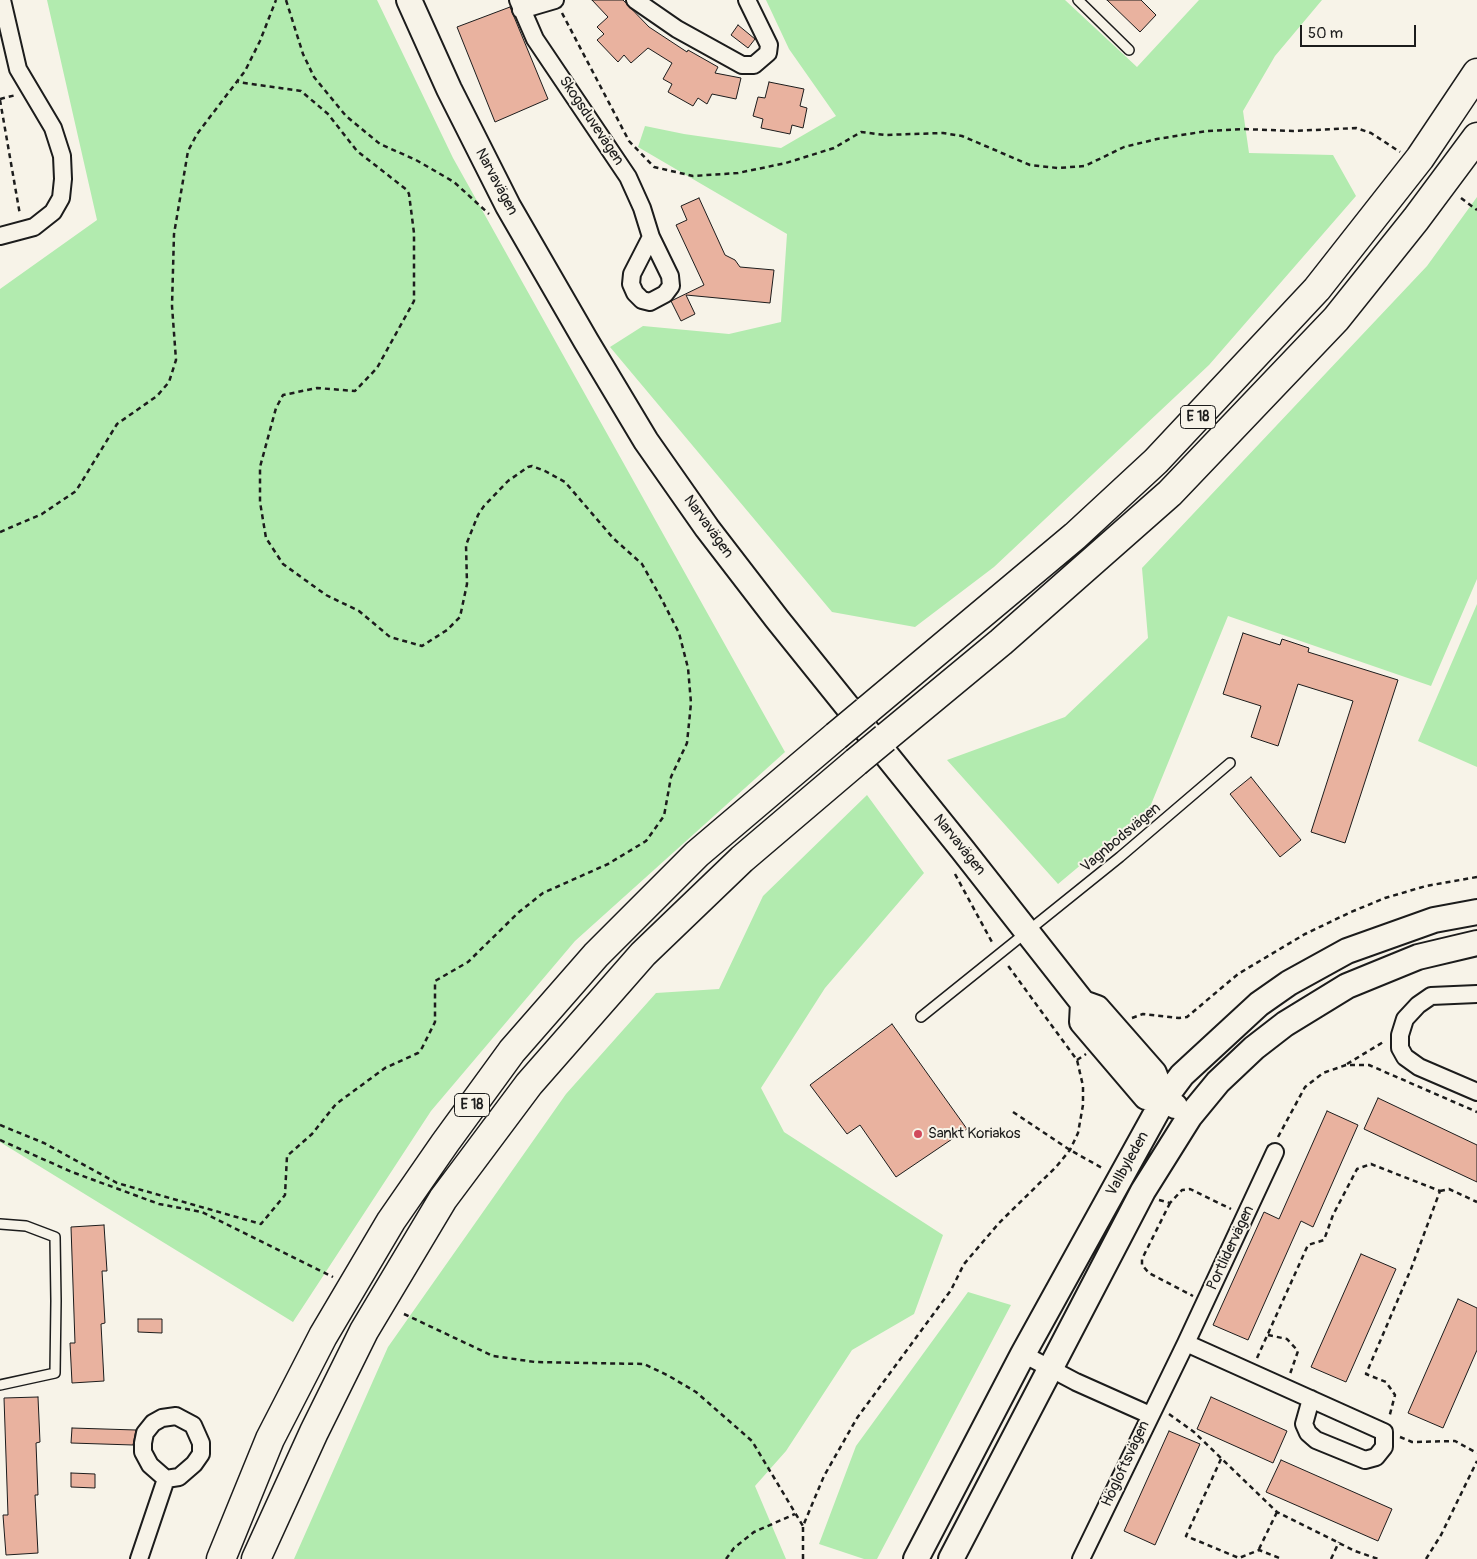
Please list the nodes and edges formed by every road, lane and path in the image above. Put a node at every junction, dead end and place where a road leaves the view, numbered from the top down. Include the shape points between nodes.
1 (2, 0) edge
2 (276, 0) edge
3 (286, 0) edge
4 (409, 0) edge
5 (635, 0) edge
6 (748, 0) edge
7 (1078, 0) edge
8 (557, 4) edge
9 (520, 5) edge
10 (1129, 50) dead end
11 (1477, 73) edge
12 (238, 82) junction
13 (0, 100) edge
14 (1477, 137) edge
15 (1403, 154) dead end
16 (1461, 198) dead end
17 (1477, 210) edge
18 (491, 216) dead end
19 (23, 232) junction
20 (0, 236) edge
21 (651, 237) dead end
22 (0, 532) edge
23 (1230, 763) dead end
24 (952, 870) dead end
25 (1477, 877) edge
26 (1477, 912) edge
27 (1028, 932) junction
28 (1477, 943) edge
29 (1000, 955) junction
30 (1477, 994) edge
31 (1083, 1003) junction
32 (921, 1017) dead end
33 (1117, 1029) junction
34 (1402, 1031) junction
35 (1099, 1043) junction
36 (1143, 1059) junction
37 (1077, 1060) junction
38 (1196, 1062) junction
39 (1346, 1065) junction
40 (1477, 1092) edge
41 (1164, 1098) junction
42 (1013, 1112) dead end
43 (1477, 1112) edge
44 (1190, 1116) junction
45 (0, 1125) edge
46 (0, 1140) edge
47 (1070, 1150) junction
48 (1275, 1152) joint
49 (1440, 1191) junction
50 (1477, 1202) edge
51 (1170, 1203) dead end
52 (0, 1224) edge
53 (340, 1281) dead end
54 (1205, 1302) junction
55 (404, 1314) dead end
56 (1268, 1335) junction
57 (1186, 1343) junction
58 (1023, 1354) junction
59 (1052, 1369) junction
60 (1251, 1372) junction
61 (0, 1385) edge
62 (1285, 1387) junction
63 (1311, 1399) junction
64 (1152, 1411) junction
65 (1384, 1432) junction
66 (1477, 1452) edge
67 (1222, 1459) junction
68 (1477, 1461) edge
69 (166, 1479) dead end
70 (1277, 1512) junction
71 (796, 1514) junction
72 (804, 1526) junction
73 (1339, 1542) junction
74 (1259, 1550) junction
75 (139, 1559) edge
76 (221, 1559) edge
77 (256, 1559) edge
78 (726, 1559) edge
79 (803, 1559) edge
80 (916, 1559) edge
81 (951, 1559) edge
82 (1081, 1559) edge
83 (1282, 1559) edge
84 (1331, 1559) edge
85 (1378, 1559) edge
86 (1426, 1559) edge

1 - 19 street via 18,69 53,128 62,156 61,198 53,212
2 - 12 path via 260,42
3 - 18 path via 303,54 314,76 346,116 380,144 454,182
4 - 27 main road, Narvavägen via 508,206 646,441 777,619
5 - 6 street via 677,30 742,65 754,65 768,53 769,45
7 - 10 lane
8 - 9 street, Skogsduvevägen
8 - 15 path via 629,141 654,167 693,176 738,172 786,162 834,148 861,132 962,136 1030,165 1058,168 1084,166 1124,148 1157,139 1243,129 1356,128 1371,133
9 - 21 street, Skogsduvevägen via 535,39 628,177
11 - 76 highway, E 18, bridge via 1420,158 1317,290 1156,461 1075,536 697,854 596,955 507,1059 391,1221 323,1336 270,1439
12 - 22 path via 196,134 185,164 174,234 172,306 176,354 169,382 157,396 118,424 76,491 42,514
12 - 45 path via 301,91 328,114 357,151 410,194 414,233 414,301 377,368 355,391 317,388 283,395 278,403 260,467 260,502 266,538 283,564 326,594 359,611 390,637 422,646 460,617 467,584 466,545 484,506 508,481 528,468 532,466 545,471 565,482 613,538 642,564 661,598 679,633 688,668 691,703 687,742 671,777 664,816 646,841 608,864 543,893 468,962 435,981 435,1022 422,1048 386,1068 336,1104 312,1134 287,1156 285,1195 261,1224 117,1184 44,1143
13 - 19 path
14 - 77 highway, E 18, bridge via 1336,319 1170,493 1002,642 742,859 644,954 529,1084 443,1199 364,1331
16 - 17 path
19 - 20 street
23 - 27 lane, Vagnbodsvägen
24 - 29 path via 983,930
25 - 33 path via 1426,886 1351,912 1305,934 1238,974 1187,1017 1142,1014
26 - 38 main road, Vallbyleden via 1434,920 1347,950 1259,1004
27 - 29 lane, Vagnbodsvägen
27 - 31 main road, Narvavägen
28 - 44 main road, Vallbyleden via 1384,969 1331,996 1285,1024 1254,1048 1218,1082
29 - 32 lane, Vagnbodsvägen
29 - 37 path
30 - 34 street via 1431,996 1404,1019
31 - 33 main road, Narvavägen via 1097,1008
31 - 35 main road via 1082,1022
33 - 36 main road, Narvavägen
34 - 39 path
34 - 40 street via 1400,1048 1405,1058
35 - 37 path
35 - 41 main road via 1146,1097
36 - 38 main road via 1167,1066
36 - 41 main road, Narvavägen via 1158,1079
37 - 47 path via 1083,1086 1083,1105
38 - 41 main road, Vallbyleden
39 - 43 path via 1369,1065
39 - 48 path via 1323,1073 1305,1087 1273,1147
41 - 44 main road
41 - 58 main road, Vallbyleden
42 - 47 path
44 - 59 main road, Vallbyleden via 1143,1191
46 - 53 path via 72,1172 159,1204 202,1212
47 - 72 path via 998,1222 964,1264 951,1290 857,1418 824,1476
48 - 54 street, Portlidervägen
49 - 50 path via 1449,1189
49 - 56 path via 1371,1164 1357,1169 1324,1240 1308,1245
49 - 65 path via 1411,1270 1366,1374 1386,1382 1396,1395
51 - 54 path via 1142,1265 1149,1274
52 - 61 lane via 26,1226 55,1237 56,1301 55,1373
54 - 57 street, Portlidervägen
55 - 71 path via 493,1356 535,1362 644,1364 669,1376 696,1392 752,1441
56 - 60 path
56 - 62 path via 1287,1339 1298,1351
57 - 60 street
57 - 64 street, Portlidervägen
58 - 59 street, Högloftsvägen
58 - 80 main road, Vallbyleden
59 - 64 street, Högloftsvägen
59 - 81 main road, Vallbyleden
60 - 62 street
62 - 63 street
63 - 65 street
63 - 65 street via 1304,1424 1316,1440 1365,1460 1376,1457 1384,1447
64 - 67 path via 1167,1413 1194,1432
64 - 82 street, Högloftsvägen
65 - 66 path via 1412,1442 1455,1441
67 - 70 path
67 - 74 path via 1186,1536 1239,1558
68 - 86 path
69 - 75 street
70 - 73 path
70 - 74 path
71 - 72 path
71 - 78 path via 754,1532
72 - 79 path
73 - 84 path
73 - 85 path
74 - 83 path

